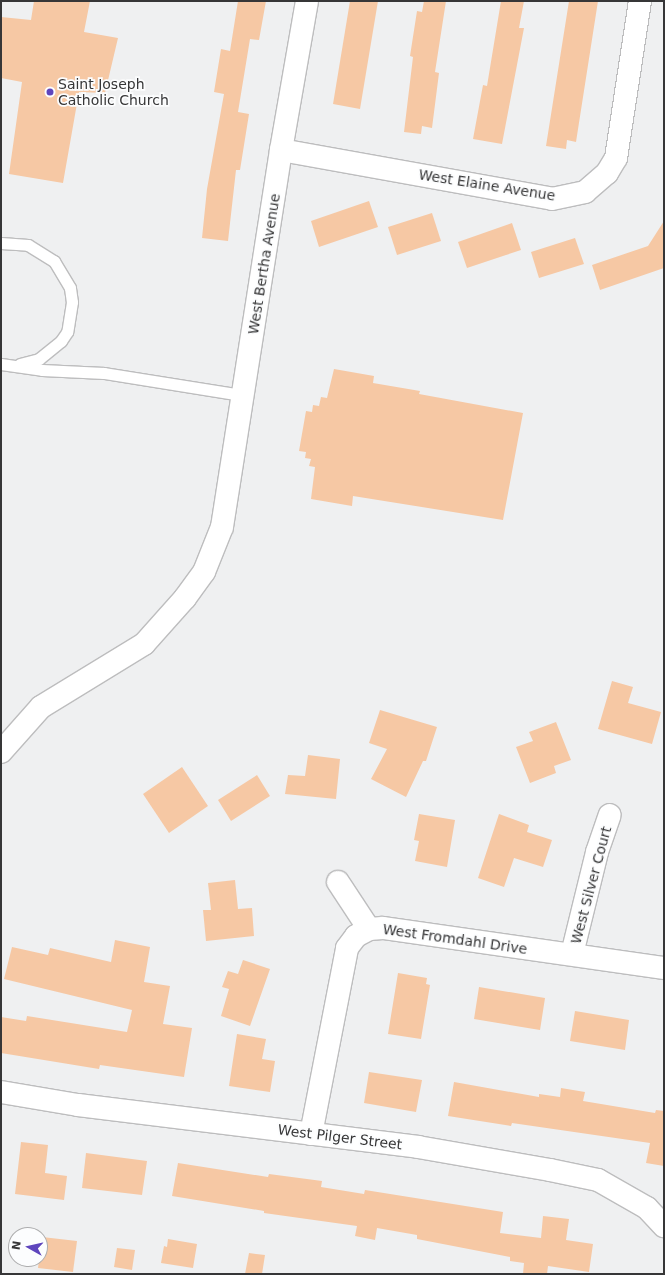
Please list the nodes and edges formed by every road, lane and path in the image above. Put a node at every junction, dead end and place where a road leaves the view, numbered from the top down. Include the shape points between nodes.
1 (307, 1) edge
2 (640, 1) edge
3 (281, 150) junction
4 (1, 243) edge
5 (1, 364) edge
6 (14, 366) junction
7 (242, 395) junction
8 (1, 752) edge
9 (610, 815) dead end
10 (338, 882) dead end
11 (369, 928) junction
12 (572, 954) junction
13 (664, 968) edge
14 (1, 1092) edge
15 (311, 1134) junction
16 (664, 1226) edge

1 - 3 street, West Bertha Avenue
2 - 3 street, West Elaine Avenue via 616,158 608,173 585,192 552,199
3 - 7 street, West Bertha Avenue
4 - 6 lane via 28,245 54,261 70,288 72,302 67,332 61,342 39,359
5 - 6 lane
6 - 7 lane via 104,373
7 - 8 street, West Bertha Avenue via 222,527 204,572 185,598 144,644 41,707
9 - 12 street, West Silver Court via 597,852
10 - 11 street
11 - 12 street, West Fromdahl Drive
11 - 15 street, West Fromdahl Drive via 356,936 347,948
12 - 13 street, West Fromdahl Drive
14 - 15 street, West Pilger Street via 78,1105
15 - 16 street, West Pilger Street via 418,1147 598,1180 647,1208

